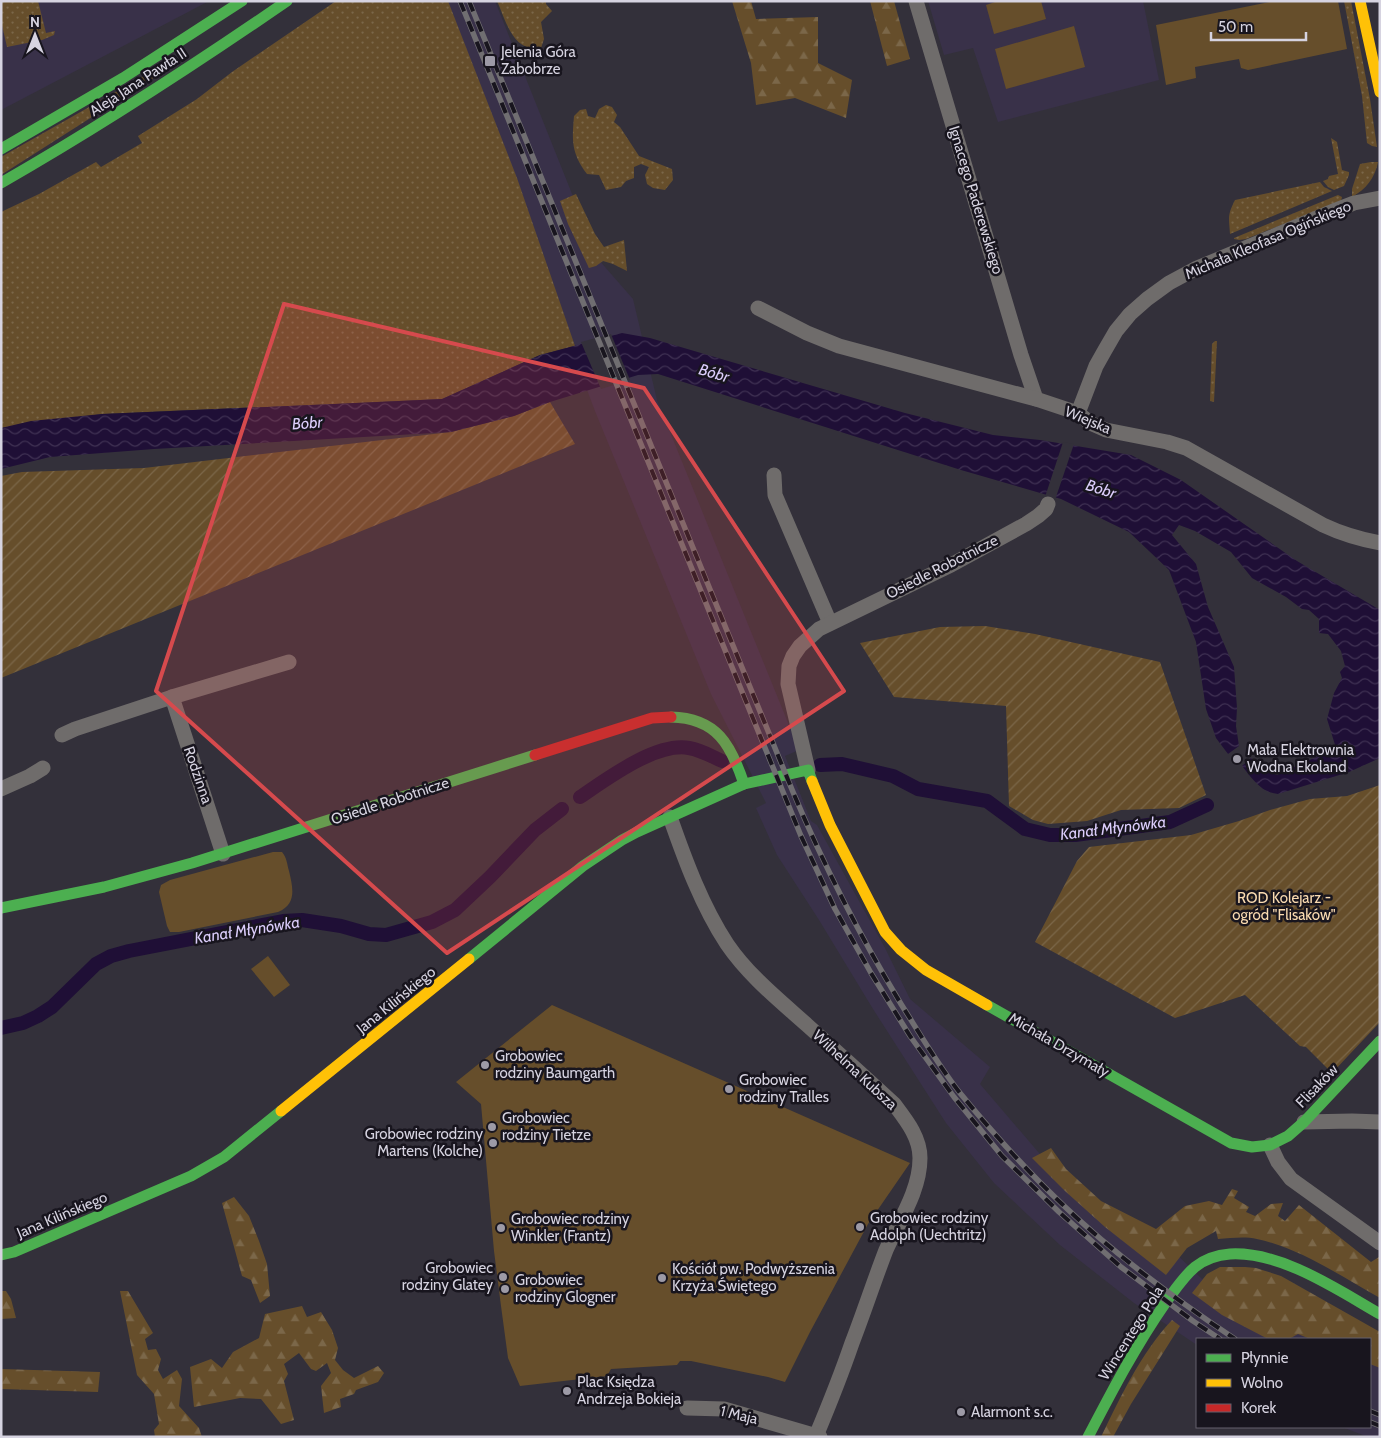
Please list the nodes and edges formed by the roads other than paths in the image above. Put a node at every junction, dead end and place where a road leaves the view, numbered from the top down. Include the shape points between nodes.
1 (242, 1) edge
2 (287, 1) edge
3 (916, 1) edge
4 (1360, 1) edge
5 (1380, 92) edge
6 (1, 149) edge
7 (1, 183) edge
8 (1380, 198) edge
9 (758, 308) dead end
10 (1036, 399) junction
11 (1078, 413) junction
12 (774, 475) dead end
13 (1048, 504) dead end
14 (1380, 543) edge
15 (830, 622) junction
16 (289, 662) dead end
17 (172, 697) junction
18 (62, 735) dead end
19 (43, 768) dead end
20 (808, 770) junction
21 (744, 784) junction
22 (1, 789) edge
23 (670, 817) junction
24 (223, 854) junction
25 (1, 908) edge
26 (1380, 1041) edge
27 (1304, 1122) junction
28 (1380, 1122) edge
29 (1270, 1145) junction
30 (1380, 1243) edge
31 (1, 1255) edge
32 (1380, 1314) edge
33 (687, 1408) dead end
34 (818, 1436) edge
35 (1088, 1437) edge

1 - 6 street, Aleja Jana Pawła II via 157,58
2 - 7 street, Aleja Jana Pawła II via 60,150
3 - 10 street, Ignacego Paderewskiego
4 - 5 street
8 - 11 street, Michała Kleofasa Ogińskiego via 1336,210 1169,283 1130,314 1116,331 1096,366
9 - 10 street, Wiejska via 839,346
10 - 11 street, Wiejska
11 - 14 street, Wiejska via 1106,430 1186,448 1323,525 1361,540
12 - 15 street via 775,495
13 - 15 street, Osiedle Robotnicze via 1038,516 951,566
15 - 20 street, Osiedle Robotnicze via 800,646 788,674
16 - 17 street
17 - 18 street
17 - 24 street, Rodzinna
19 - 22 street
20 - 21 street, Jana Kilińskiego
20 - 29 street, Michała Drzymały via 830,825 885,932 912,960 1232,1143 1252,1147
21 - 23 street, Jana Kilińskiego
21 - 24 street, Osiedle Robotnicze via 730,747 710,728 679,716 652,718
23 - 31 street, Jana Kilińskiego via 622,840 583,866 224,1157 176,1183
23 - 34 street, Wilhelma Kubsza via 696,884 728,945 753,975 894,1104 910,1125 919,1148 919,1168 913,1193 884,1256
24 - 25 street, Osiedle Robotnicze via 104,887
26 - 27 street, Flisaków
27 - 28 street
27 - 29 street, Flisaków via 1282,1140
29 - 30 street via 1291,1179
32 - 35 street, Wincentego Pola via 1275,1260 1250,1255 1222,1255 1206,1260 1181,1282 1157,1314
33 - 34 street, 1 Maja via 724,1409

